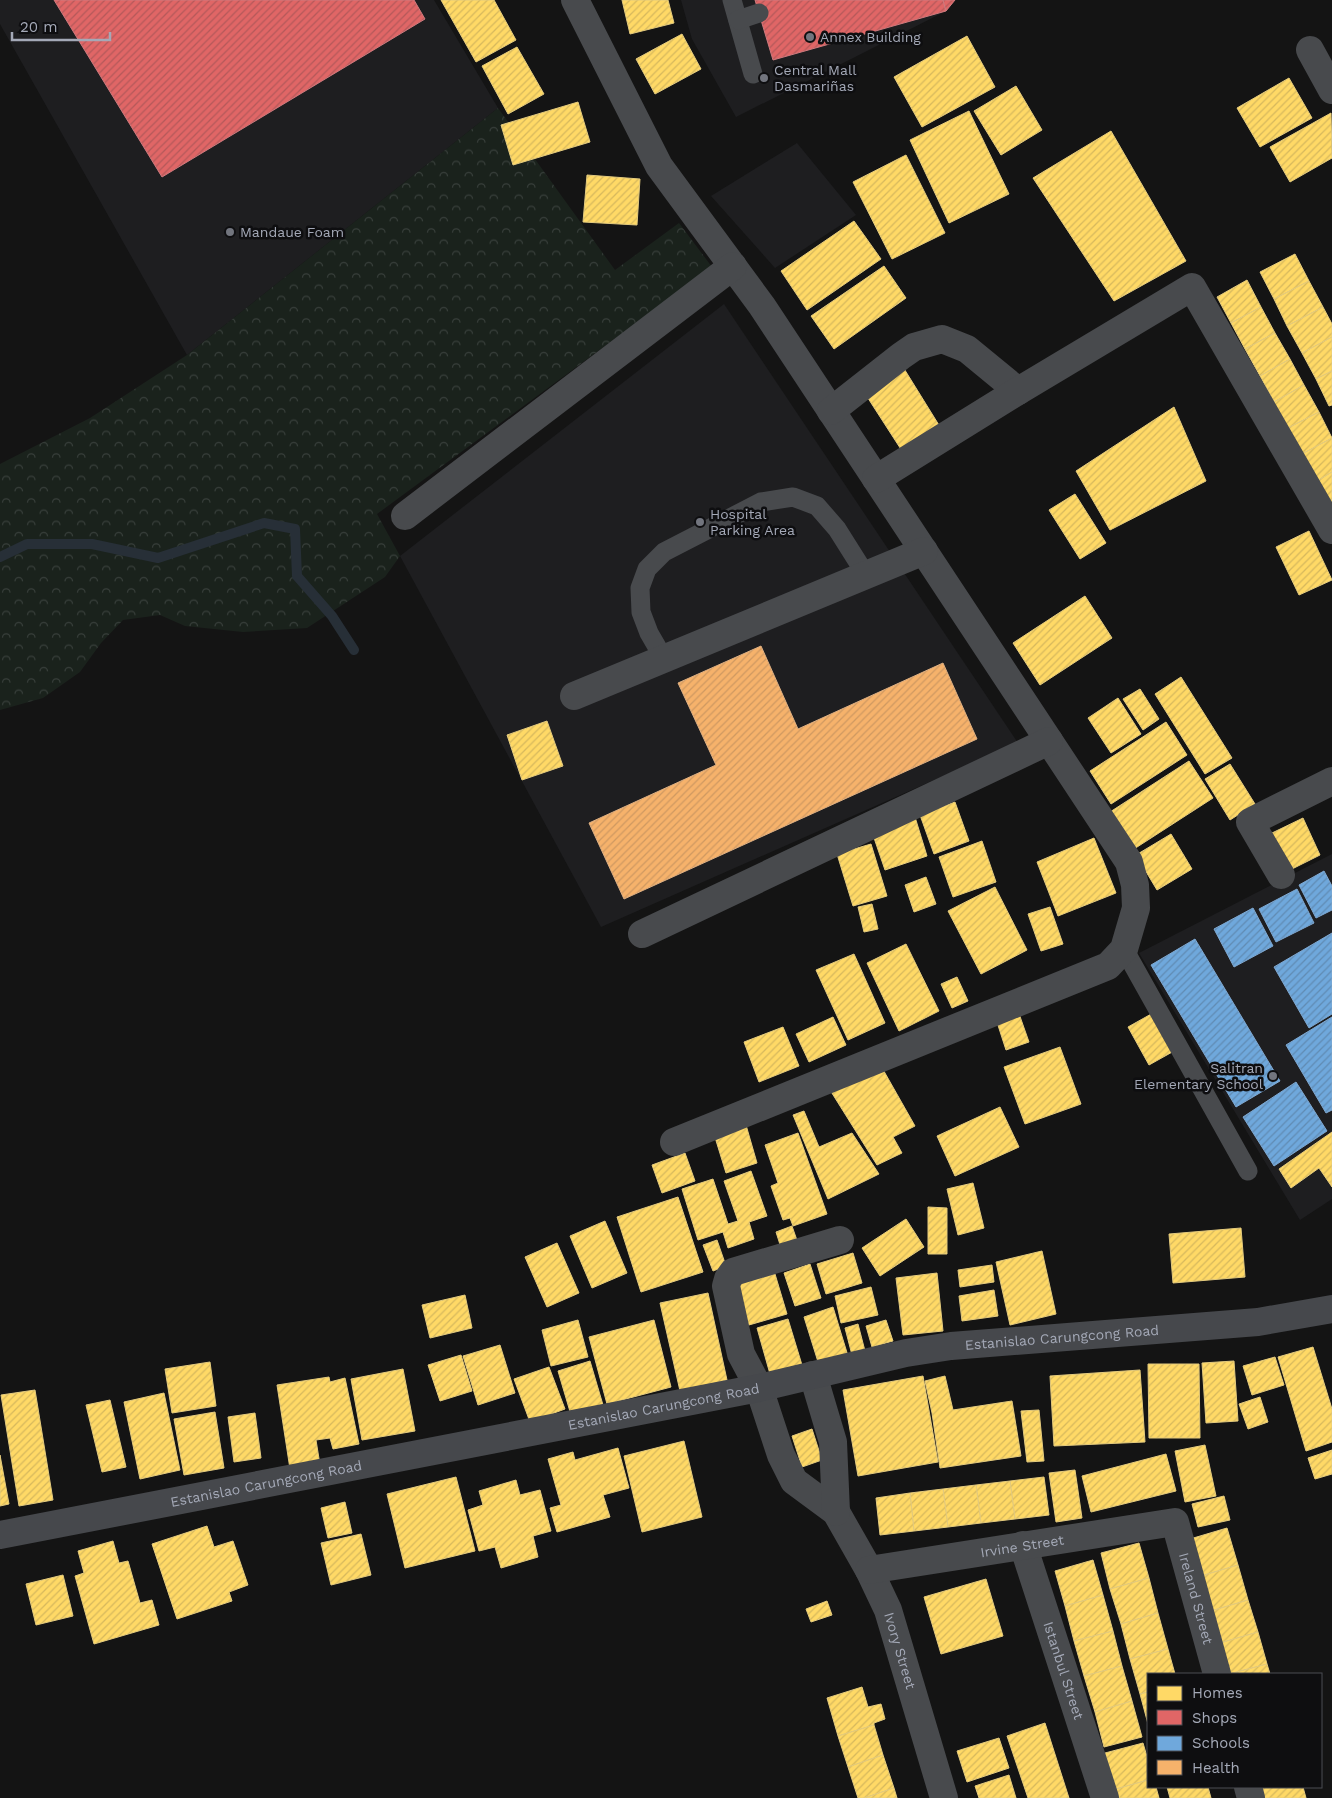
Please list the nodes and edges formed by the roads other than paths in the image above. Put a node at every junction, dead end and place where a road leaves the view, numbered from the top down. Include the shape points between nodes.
1 (575, 0) edge
2 (732, 0) edge
3 (759, 14) dead end
4 (738, 20) junction
5 (1310, 50) dead end
6 (753, 74) dead end
7 (1332, 90) edge
8 (733, 266) junction
9 (1018, 391) junction
10 (831, 410) junction
11 (876, 479) junction
12 (405, 516) dead end
13 (1332, 530) edge
14 (924, 551) junction
15 (866, 575) junction
16 (664, 659) junction
17 (574, 696) dead end
18 (1049, 741) junction
19 (1332, 781) edge
20 (1281, 876) dead end
21 (642, 934) dead end
22 (1124, 949) junction
23 (674, 1142) dead end
24 (1248, 1170) dead end
25 (840, 1240) dead end
26 (1332, 1309) edge
27 (813, 1375) junction
28 (759, 1388) junction
29 (836, 1512) junction
30 (1174, 1522) joint
31 (0, 1535) edge
32 (1023, 1545) junction
33 (869, 1570) junction
34 (1217, 1673) edge
35 (944, 1798) edge
36 (1105, 1798) edge

1 - 8 street via 659,166
2 - 4 lane
3 - 4 lane
4 - 6 lane
5 - 7 street
8 - 10 street
8 - 12 street
9 - 10 street via 967,349 942,339 914,347
9 - 11 street
9 - 13 street via 1192,287
10 - 11 street
11 - 14 street
14 - 15 street
14 - 18 street
15 - 16 street
15 - 16 lane via 837,529 817,506 793,497 761,502 664,552 647,569 640,588 641,612
16 - 17 street
18 - 21 street
18 - 22 street via 1129,862 1136,908
19 - 20 street via 1250,822
22 - 23 street via 1108,966
22 - 24 lane
25 - 28 street, Ivory Street via 733,1272 728,1278 726,1286 741,1354
26 - 27 street, Estanislao Carungcong Road via 1258,1322 951,1346
27 - 28 street, Estanislao Carungcong Road
27 - 29 street, Ivory Street via 833,1442
28 - 29 street, Ivory Street via 781,1455 794,1481
28 - 31 street, Estanislao Carungcong Road
29 - 33 street, Ivory Street
30 - 32 street, Irvine Street
30 - 34 street, Ireland Street
32 - 33 street, Irvine Street
32 - 36 street, Istanbul Street
33 - 35 street, Ivory Street via 888,1610

